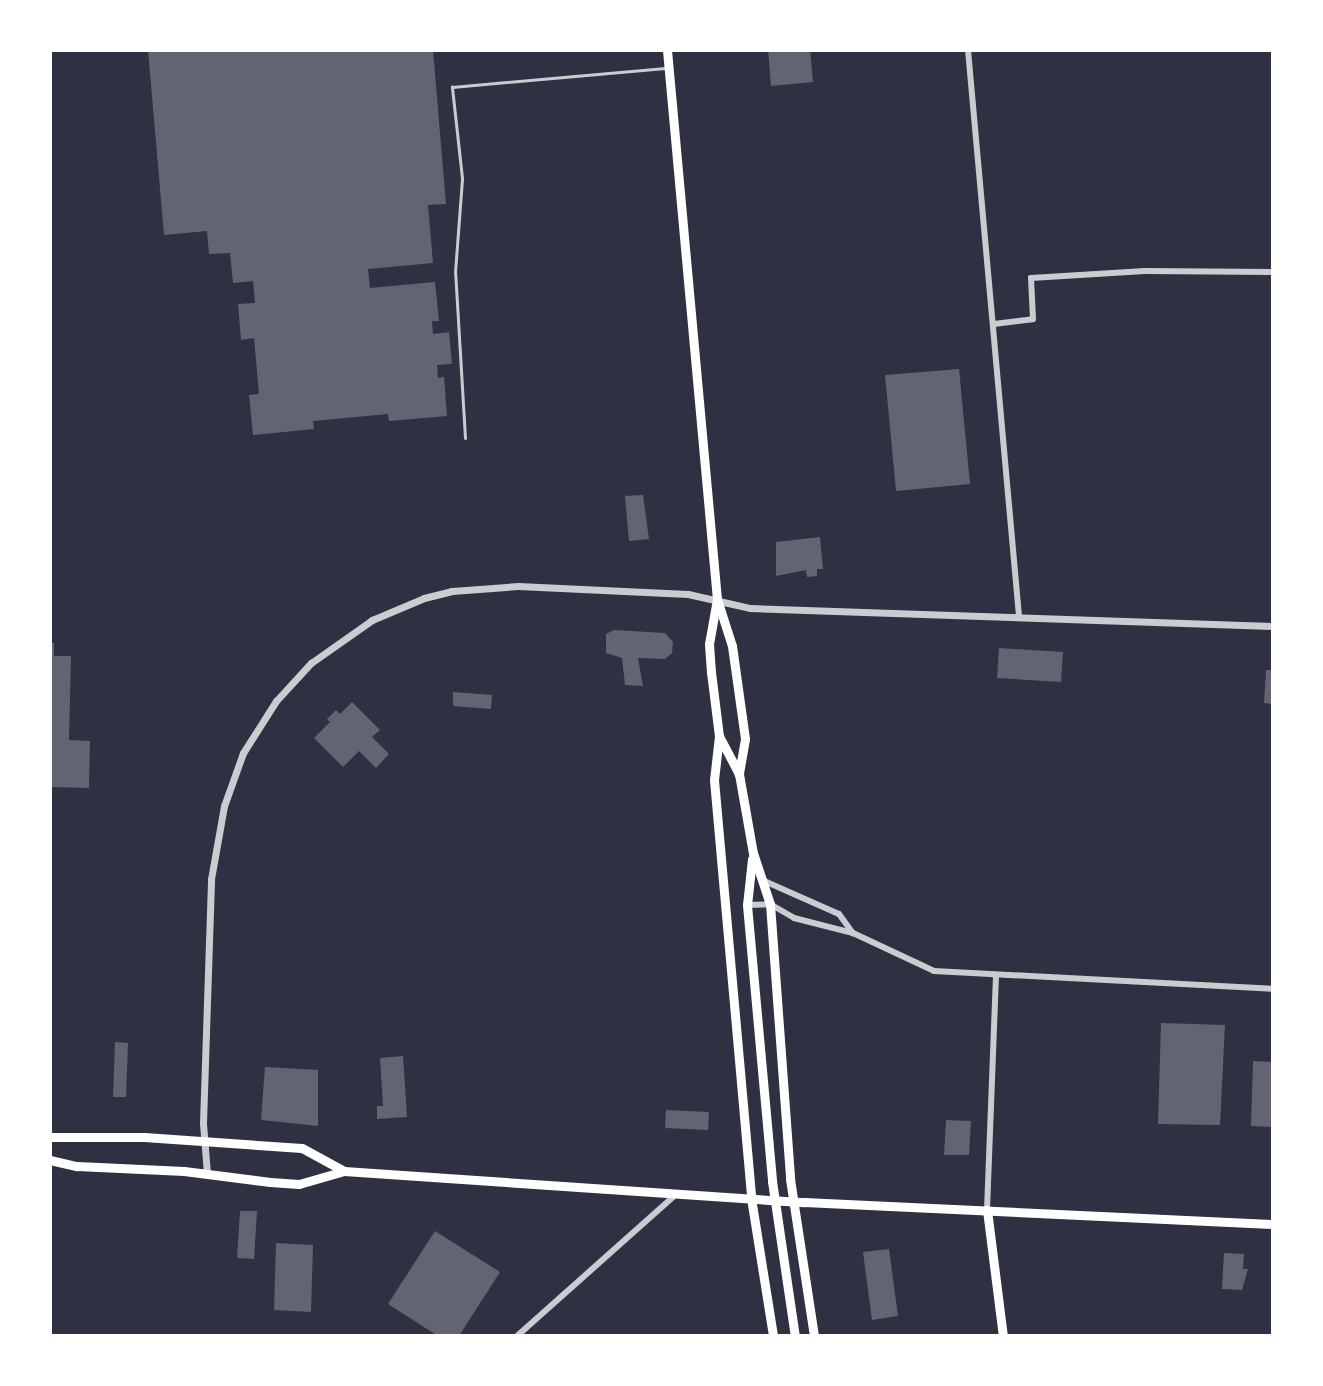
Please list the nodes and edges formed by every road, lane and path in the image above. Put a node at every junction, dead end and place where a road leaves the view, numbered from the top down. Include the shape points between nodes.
1 (667, 50) edge
2 (968, 50) edge
3 (669, 68) junction
4 (1273, 272) edge
5 (994, 324) junction
6 (465, 438) dead end
7 (717, 599) junction
8 (1019, 616) junction
9 (1273, 626) edge
10 (719, 736) junction
11 (739, 774) junction
12 (753, 853) junction
13 (762, 880) junction
14 (770, 904) junction
15 (747, 905) junction
16 (853, 933) junction
17 (996, 975) junction
18 (1273, 989) edge
19 (50, 1137) edge
20 (204, 1140) junction
21 (50, 1160) edge
22 (344, 1171) junction
23 (207, 1174) junction
24 (677, 1192) junction
25 (756, 1198) junction
26 (987, 1210) junction
27 (1273, 1224) edge
28 (517, 1336) edge
29 (773, 1336) edge
30 (795, 1336) edge
31 (814, 1336) edge
32 (1003, 1336) edge

1 - 3 main road
2 - 5 street
3 - 6 lane via 452,87 462,178 455,272
3 - 7 main road
4 - 5 street via 1145,271 1031,278 1033,319
5 - 8 street
7 - 8 street via 750,608
7 - 10 main road via 709,644
7 - 11 main road via 732,646 745,739
7 - 20 street via 518,586 452,591 372,620 311,663 259,726 224,806 211,879
8 - 9 street
10 - 11 main road
10 - 25 main road via 714,780
11 - 12 main road
12 - 13 main road
12 - 15 main road
13 - 14 main road
13 - 16 street via 839,914
14 - 15 street
14 - 16 street via 794,918
14 - 31 main road via 790,1179
15 - 30 main road via 772,1181
16 - 17 street via 934,971
17 - 18 street
17 - 26 street
19 - 20 main road
20 - 22 main road via 302,1148
20 - 23 street
21 - 23 main road
22 - 23 main road via 299,1184
22 - 24 main road
24 - 25 main road
24 - 28 street
25 - 26 main road
25 - 29 main road
26 - 27 main road
26 - 32 main road

